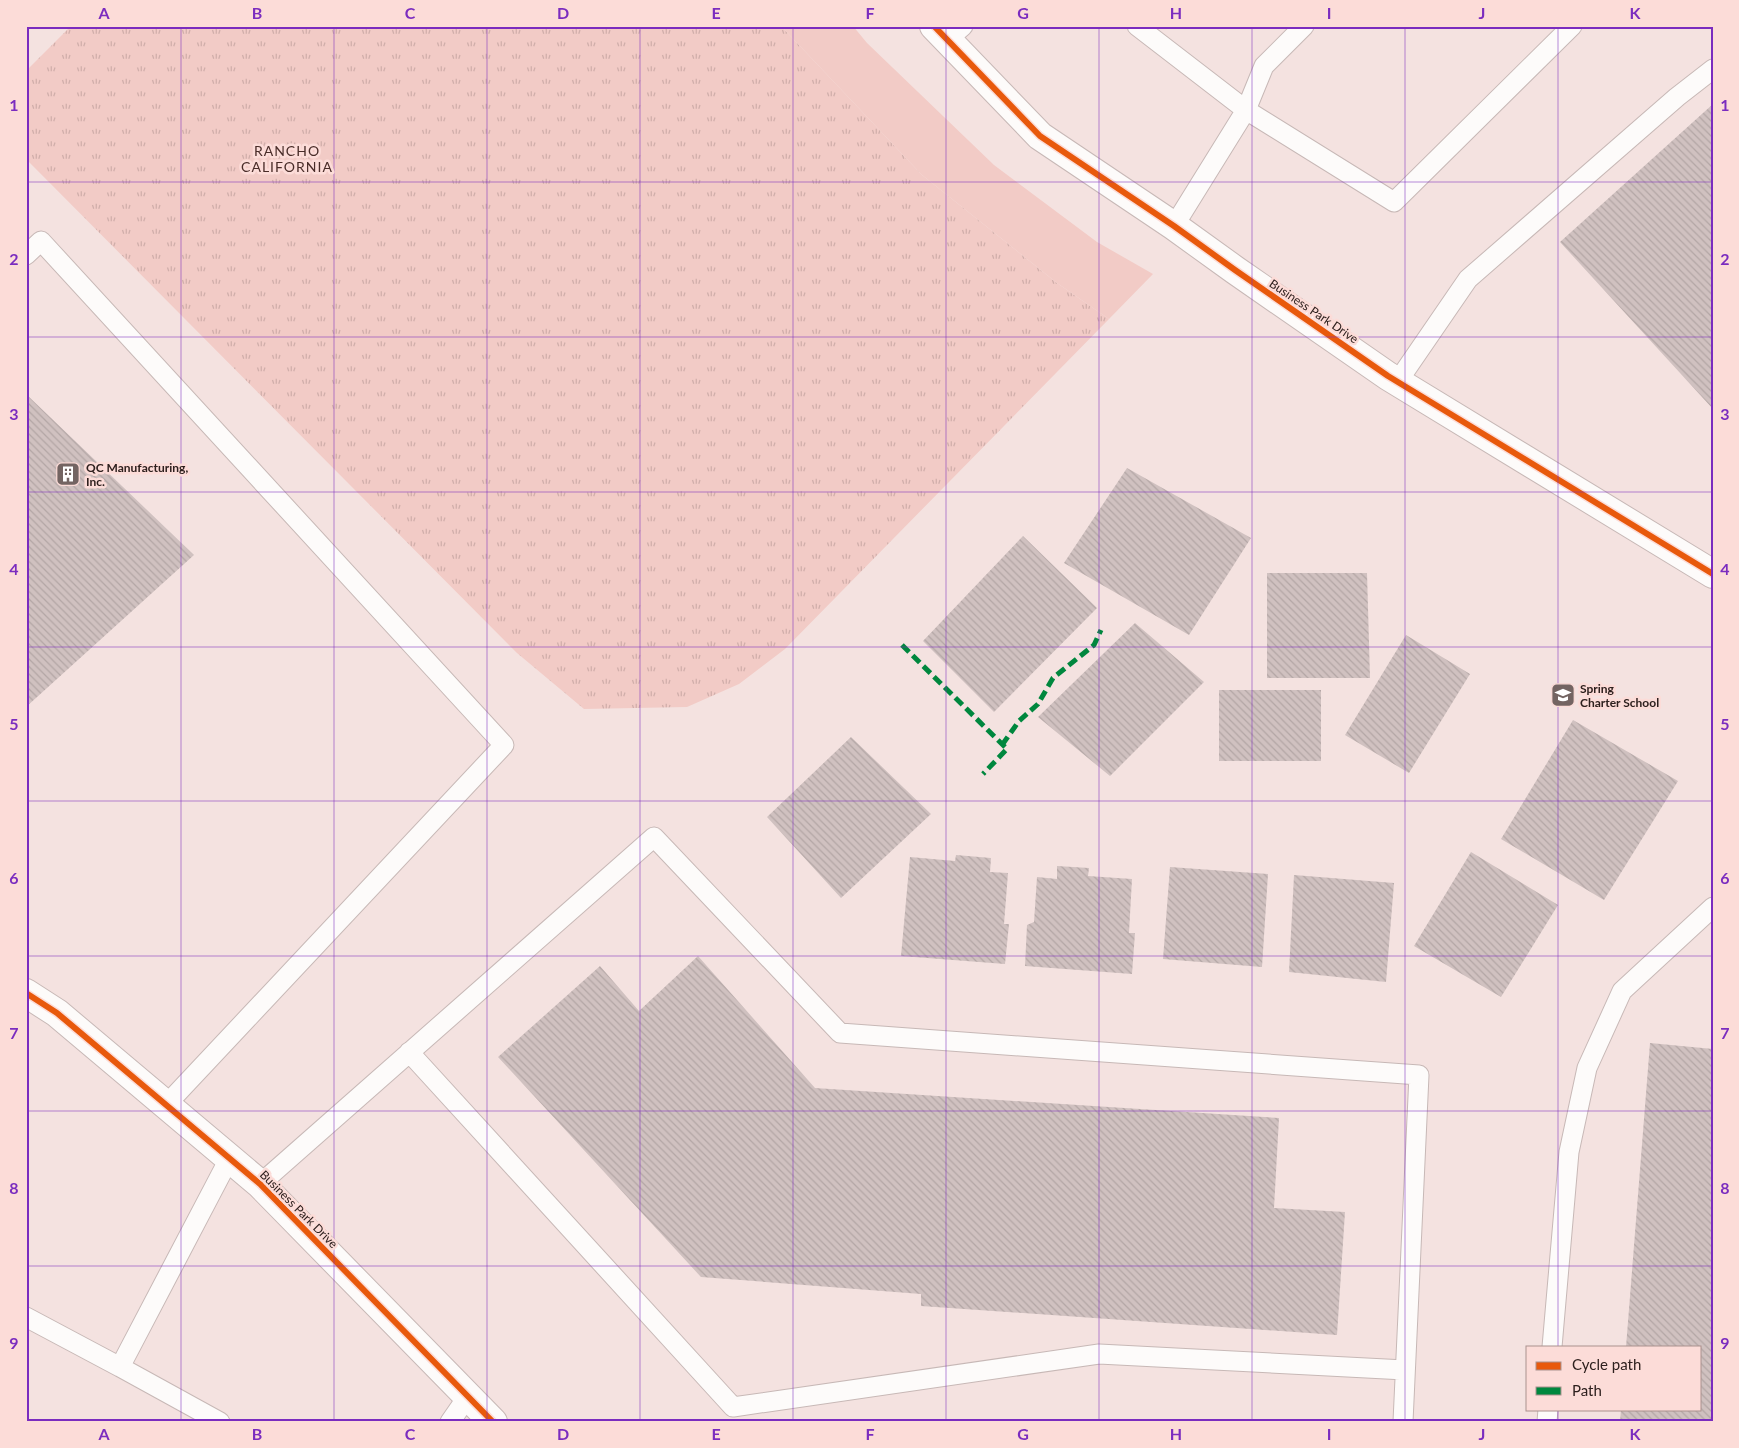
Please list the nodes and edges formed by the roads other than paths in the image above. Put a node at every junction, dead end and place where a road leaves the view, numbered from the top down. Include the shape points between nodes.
1 (1137, 26) edge
2 (1304, 26) edge
3 (1572, 26) edge
4 (948, 31) edge
5 (1713, 69) edge
6 (1246, 110) junction
7 (1174, 226) junction
8 (26, 255) edge
9 (1398, 381) junction
10 (1713, 574) edge
11 (1713, 907) edge
12 (26, 993) edge
13 (410, 1052) junction
14 (166, 1105) junction
15 (229, 1159) junction
16 (260, 1184) junction
17 (26, 1317) edge
18 (1552, 1346) edge
19 (120, 1367) junction
20 (1405, 1370) junction
21 (468, 1396) junction
22 (220, 1422) edge
23 (450, 1422) edge
24 (493, 1422) edge
25 (1403, 1422) edge

1 - 6 lane
2 - 6 lane via 1264,66
3 - 6 lane via 1394,202
4 - 7 street, Business Park Drive via 1040,136
5 - 9 lane via 1468,280
6 - 7 lane
7 - 9 street, Business Park Drive
8 - 14 lane via 41,241 504,745
9 - 10 street, Business Park Drive
11 - 18 lane via 1622,991 1587,1068 1570,1152
12 - 14 street, Business Park Drive via 57,1013
13 - 16 lane
13 - 20 lane via 732,1407 1098,1354
13 - 20 lane via 654,837 840,1033 1419,1074
14 - 15 street, Business Park Drive
15 - 16 street, Business Park Drive
15 - 19 lane
16 - 21 street, Business Park Drive
17 - 19 lane
19 - 22 lane
20 - 25 lane
21 - 23 lane
21 - 24 street, Business Park Drive

